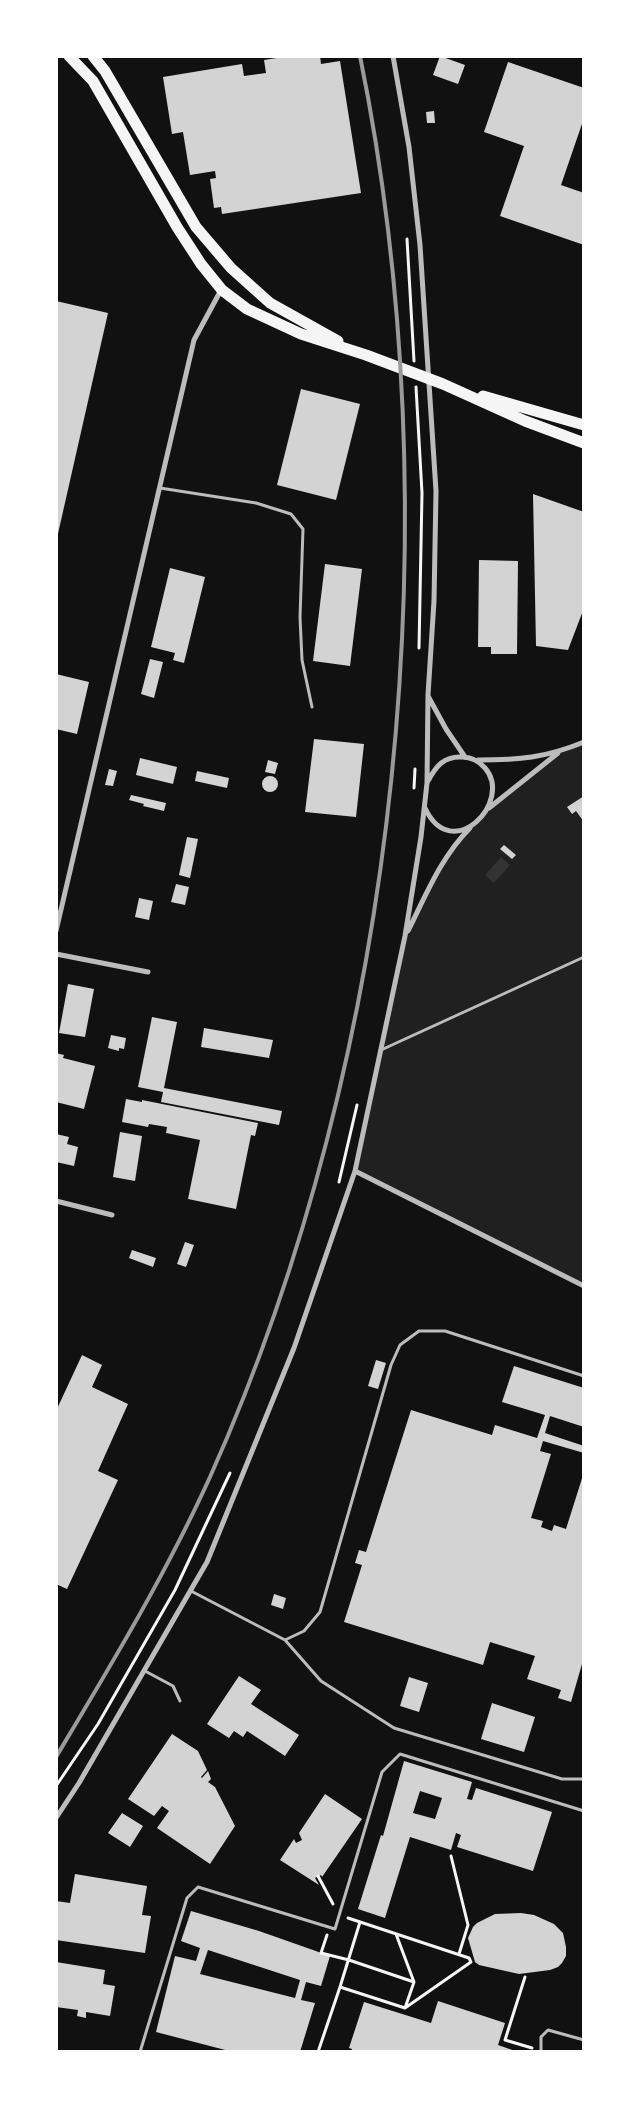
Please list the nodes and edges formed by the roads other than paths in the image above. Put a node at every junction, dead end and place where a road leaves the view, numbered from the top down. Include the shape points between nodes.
1 (69, 56) edge
2 (93, 56) edge
3 (393, 56) edge
4 (222, 290) junction
5 (366, 355) junction
6 (443, 384) junction
7 (584, 425) edge
8 (584, 445) edge
9 (160, 488) junction
10 (428, 695) junction
11 (312, 707) dead end
12 (584, 742) edge
13 (558, 752) junction
14 (465, 757) junction
15 (478, 760) junction
16 (426, 783) junction
17 (424, 808) junction
18 (487, 809) junction
19 (474, 824) junction
20 (56, 931) edge
21 (405, 936) junction
22 (56, 954) edge
23 (584, 958) edge
24 (148, 972) dead end
25 (380, 1050) junction
26 (355, 1171) junction
27 (56, 1201) edge
28 (112, 1215) dead end
29 (584, 1286) edge
30 (584, 1376) edge
31 (191, 1591) junction
32 (285, 1640) junction
33 (144, 1670) junction
34 (180, 1702) dead end
35 (584, 1779) edge
36 (584, 1811) edge
37 (56, 1818) edge
38 (584, 2040) edge
39 (541, 2051) edge
40 (140, 2052) edge

1 - 4 main road via 93,81 177,228
2 - 5 main road via 105,71 196,227 231,268 270,303
3 - 10 street via 409,147 417,219 436,491
4 - 5 main road via 247,309 301,334
4 - 9 street via 194,340
5 - 6 main road
6 - 7 main road
6 - 8 main road
9 - 11 lane via 256,503 291,514 303,529 302,660
9 - 20 street
10 - 14 street
10 - 16 street
12 - 13 street
13 - 15 street via 516,760
13 - 18 street
14 - 15 street
14 - 16 street via 444,760
15 - 18 street via 493,782
16 - 17 street
17 - 19 street via 438,827 453,833
17 - 21 street
18 - 19 street
19 - 21 street via 456,842 436,873
21 - 25 street
22 - 24 street
23 - 25 lane
25 - 26 street
26 - 29 street
26 - 31 street via 294,1348 207,1562
27 - 28 street
30 - 32 lane via 445,1331 419,1331 400,1345 391,1365 320,1612 304,1631
31 - 32 lane
31 - 33 street
32 - 35 lane via 321,1680 394,1728 562,1779
33 - 34 lane via 172,1686
33 - 37 street
36 - 40 lane via 400,1754 382,1772 335,1929 198,1887 187,1898
38 - 39 lane via 548,2030 541,2037

